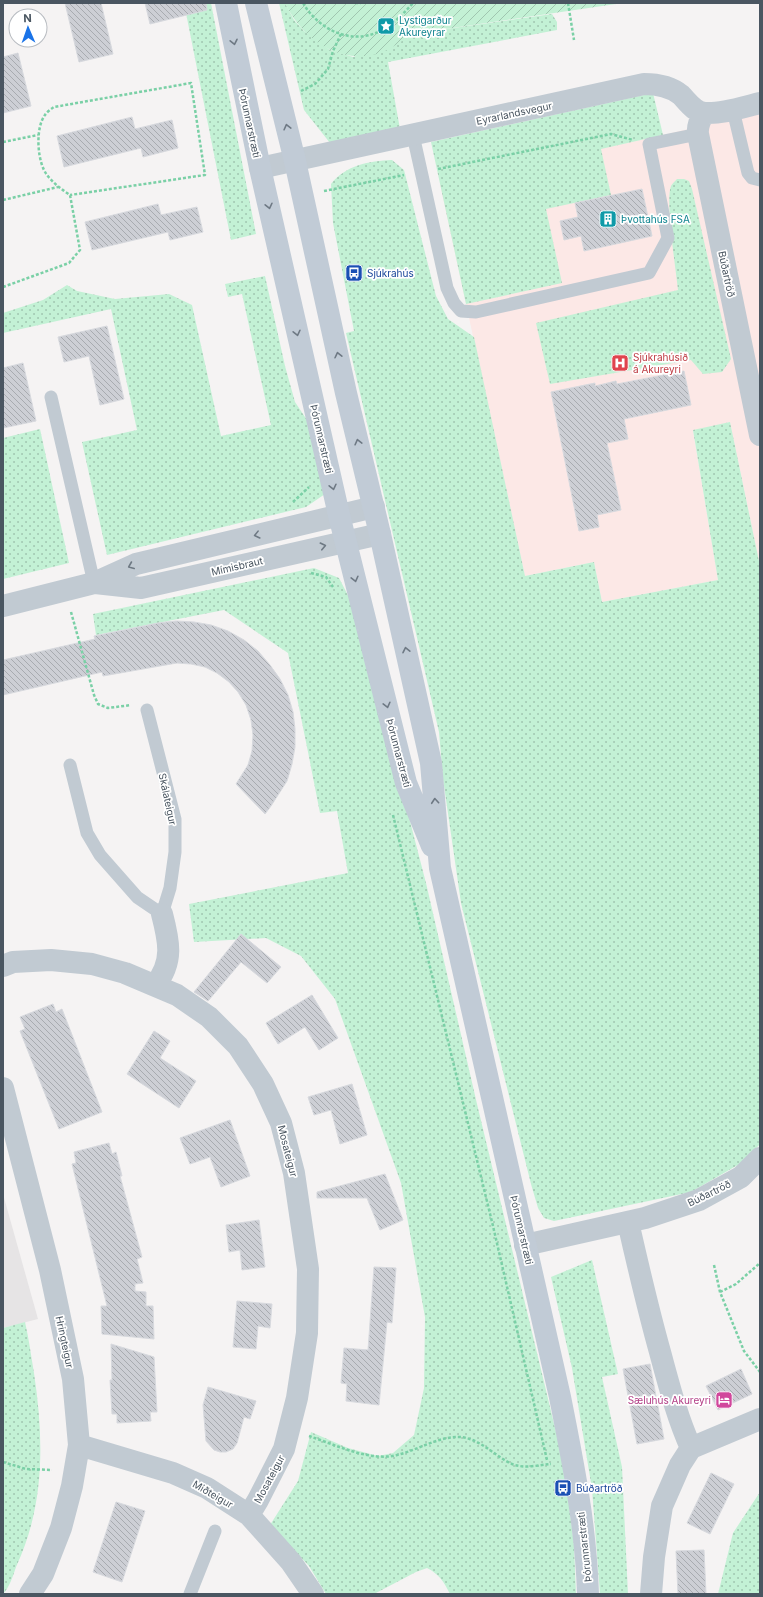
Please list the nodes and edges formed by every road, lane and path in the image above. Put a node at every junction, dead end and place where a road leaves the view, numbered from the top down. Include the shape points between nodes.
1 (226, 3) edge
2 (256, 3) edge
3 (303, 3) edge
4 (356, 3) edge
5 (361, 3) edge
6 (413, 3) edge
7 (568, 3) edge
8 (341, 34) junction
9 (574, 40) dead end
10 (299, 92) dead end
11 (760, 103) edge
12 (733, 110) junction
13 (704, 113) junction
14 (698, 134) junction
15 (38, 135) junction
16 (413, 135) junction
17 (3, 142) edge
18 (649, 144) junction
19 (295, 161) junction
20 (260, 168) junction
21 (421, 172) junction
22 (760, 180) edge
23 (58, 187) junction
24 (70, 195) junction
25 (302, 196) junction
26 (3, 200) edge
27 (3, 287) edge
28 (51, 397) dead end
29 (760, 435) edge
30 (374, 507) junction
31 (339, 515) junction
32 (380, 534) junction
33 (346, 541) junction
34 (94, 583) junction
35 (65, 590) junction
36 (3, 606) edge
37 (147, 710) joint
38 (70, 765) dead end
39 (440, 868) junction
40 (162, 914) junction
41 (3, 966) edge
42 (155, 985) junction
43 (3, 1088) edge
44 (760, 1158) edge
45 (628, 1222) junction
46 (526, 1245) junction
47 (760, 1264) edge
48 (714, 1265) dead end
49 (720, 1292) junction
50 (760, 1372) edge
51 (760, 1418) edge
52 (290, 1430) junction
53 (79, 1445) junction
54 (691, 1448) junction
55 (3, 1462) edge
56 (573, 1462) junction
57 (74, 1471) junction
58 (249, 1515) junction
59 (215, 1532) dead end
60 (30, 1594) edge
61 (190, 1594) edge
62 (313, 1594) edge
63 (588, 1594) edge
64 (651, 1594) edge

1 -> 20 street, Þórunnarstræti
19 -> 2 street, Þórunnarstræti
3 - 8 path via 318,22 329,30
4 - 5 path
6 - 8 path via 399,19 379,32 354,36
7 - 9 path
8 - 10 path via 328,69 315,84
11 - 12 street
12 - 13 street
12 - 22 lane via 748,173 752,178
13 - 14 street, Búðartröð
13 - 16 street, Eyrarlandsvegur via 693,108 680,94 667,87 644,84
14 - 18 lane
14 - 29 street, Búðartröð
15 - 17 path
15 - 23 path via 40,158 46,174
15 - 24 path via 44,116 54,107 191,83 206,174
16 - 19 street, Eyrarlandsvegur
16 - 21 lane
18 - 21 path via 611,134
18 - 21 lane via 668,238 649,273 476,312 461,311 447,288
19 - 20 street, Eyrarlandsvegur
19 - 25 street, Þórunnarstræti
20 -> 31 street, Þórunnarstræti
21 - 25 path
23 - 24 path
23 - 26 path
24 - 27 path via 80,250 69,263
30 -> 25 street, Þórunnarstræti
28 - 34 lane
30 - 31 street, Mímisbraut
30 - 32 street, Þórunnarstræti
31 - 33 street, Þórunnarstræti
31 -> 34 street, Mímisbraut via 136,564
32 - 33 street, Mímisbraut
39 -> 32 street, Þórunnarstræti via 431,763
34 -> 33 street, Mímisbraut via 140,588
33 -> 39 street, Þórunnarstræti via 406,783
34 - 35 street, Mímisbraut
35 - 36 street, Mímisbraut
35 - 37 path via 98,704 108,708 138,704
37 - 40 lane, Skálateigur via 175,819 175,852 170,888
38 - 40 lane via 87,833 100,855 137,897
39 - 46 street, Þórunnarstræti
40 - 42 street via 169,941 163,976
41 - 42 street, Mosateigur via 13,962 51,960 92,964
42 - 52 street, Mosateigur via 177,995 209,1018 238,1046 263,1084 281,1123 294,1173 308,1269 307,1333
43 - 53 street, Hringteigur via 52,1277 73,1379
44 - 45 street, Búðartröð via 740,1178 699,1200
45 - 46 street, Búðartröð
45 - 54 street via 668,1381 680,1423
46 - 56 street, Þórunnarstræti
47 - 49 path via 736,1284
48 - 49 path
49 - 50 path via 744,1351
51 - 54 street
52 - 56 path via 370,1456 398,1455 440,1440 459,1437 475,1441 513,1464 526,1467
52 - 58 street, Mosateigur via 284,1449
53 - 57 street, Hringteigur
53 - 58 street, Miðteigur via 173,1472 206,1488
54 - 64 street via 680,1465 662,1506
55 - 57 path via 26,1469
56 - 63 street, Þórunnarstræti via 587,1555
57 - 60 street, Hringteigur via 61,1528 43,1574
58 - 62 street, Miðteigur via 292,1562
59 - 61 lane

